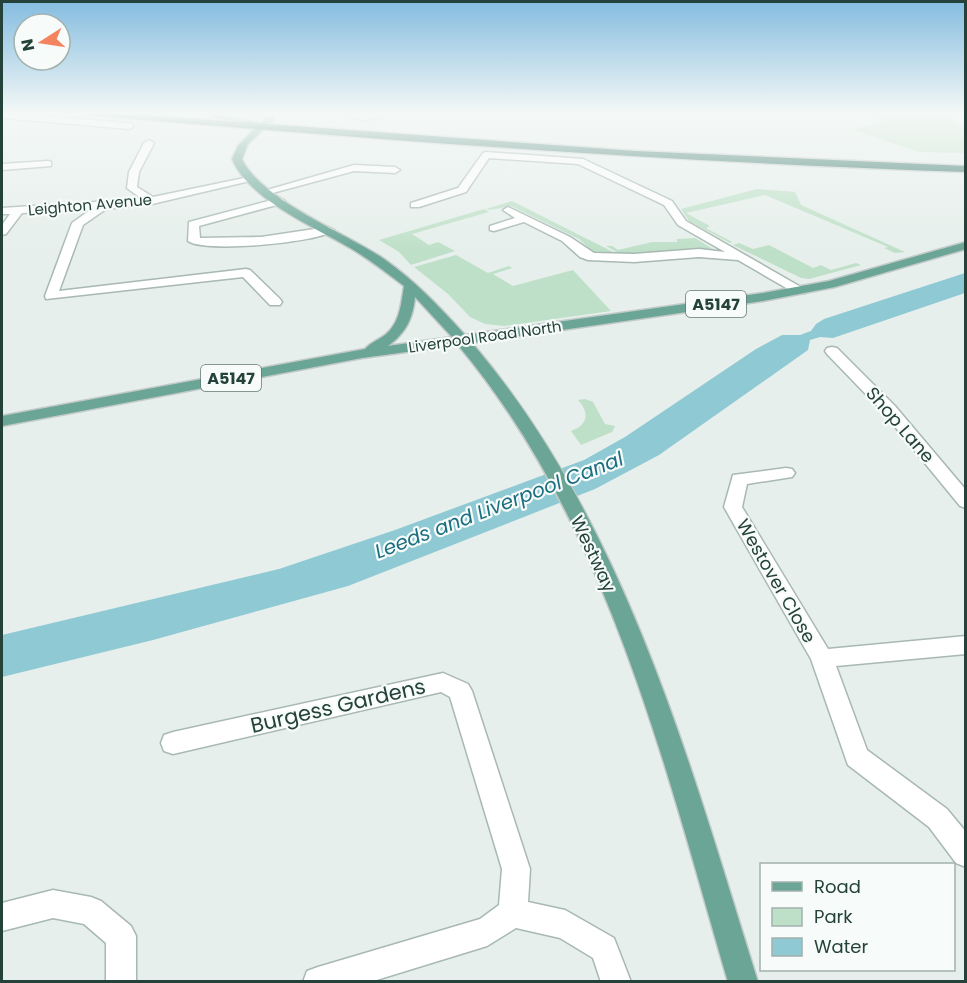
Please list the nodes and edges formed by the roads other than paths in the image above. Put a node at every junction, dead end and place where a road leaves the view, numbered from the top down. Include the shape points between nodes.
1 (141, 159) edge
2 (238, 159) edge
3 (483, 159) edge
4 (538, 159) edge
5 (700, 159) edge
6 (48, 164) dead end
7 (2, 166) edge
8 (966, 169) edge
9 (395, 170) dead end
10 (249, 180) junction
11 (265, 192) junction
12 (152, 201) junction
13 (280, 201) junction
14 (104, 205) junction
15 (415, 206) dead end
16 (19, 210) junction
17 (508, 210) dead end
18 (2, 212) edge
19 (526, 218) junction
20 (494, 228) dead end
21 (328, 230) junction
22 (2, 232) edge
23 (966, 245) edge
24 (747, 259) junction
25 (410, 286) junction
26 (800, 290) junction
27 (275, 302) dead end
28 (461, 342) junction
29 (832, 351) dead end
30 (362, 354) junction
31 (2, 421) edge
32 (786, 473) dead end
33 (966, 502) edge
34 (966, 645) edge
35 (822, 658) junction
36 (173, 743) dead end
37 (966, 854) edge
38 (513, 913) junction
39 (2, 917) edge
40 (121, 981) edge
41 (318, 981) edge
42 (616, 981) edge
43 (743, 981) edge

1 - 12 street via 132,188
2 - 10 main road via 238,166
3 - 15 street via 462,190
4 - 24 street via 580,162 668,203 682,223
5 - 8 highway
6 - 7 street
9 - 11 street via 354,168
10 - 11 main road, Westway
10 - 12 street, Leighton Avenue
11 - 13 main road, Westway
12 - 14 street, Leighton Avenue
13 - 21 main road, Westway
13 - 21 street via 193,224 194,241 219,243
14 - 16 street, Leighton Avenue
14 - 27 street via 78,223 51,297 246,273
16 - 18 street, Leighton Avenue
16 - 22 street
17 - 19 street
19 - 20 street
19 - 24 street via 592,257 699,253
21 - 25 main road, Westway via 370,254
23 - 26 main road, Liverpool Road North / A5147
24 - 26 street
25 - 28 main road, Westway
25 - 30 main road via 401,328
26 - 28 main road, Liverpool Road North / A5147
28 - 30 main road, Liverpool Road North / A5147
28 - 43 main road, Westway via 493,379 541,452 584,530 648,685
29 - 33 street, Shop Lane via 889,410
30 - 31 main road, Liverpool Road North / A5147
32 - 35 street, Westover Close via 739,479 733,507
34 - 35 street
35 - 37 street via 857,757 938,818
36 - 38 street, Burgess Gardens via 443,682 451,686 460,691 516,869
38 - 41 street via 487,931
38 - 42 street via 565,925 604,948
39 - 40 street via 53,904 91,911 121,936

